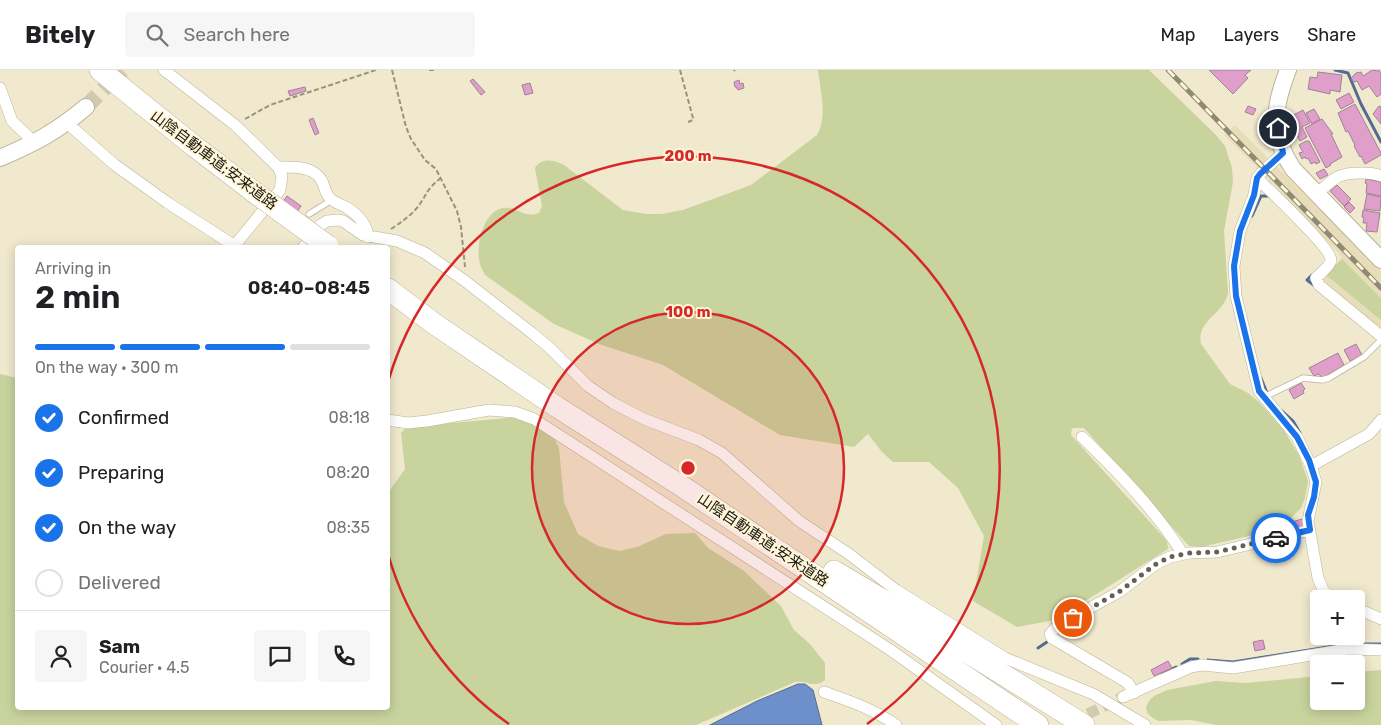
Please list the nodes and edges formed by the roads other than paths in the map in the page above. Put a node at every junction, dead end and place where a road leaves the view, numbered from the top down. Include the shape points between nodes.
1 (100, 70) edge
2 (164, 70) edge
3 (1288, 70) edge
4 (0, 88) edge
5 (86, 107) tunnel mouth
6 (67, 123) junction
7 (35, 143) junction
8 (1283, 153) junction
9 (0, 158) edge
10 (278, 167) junction
11 (1381, 176) edge
12 (1257, 178) junction
13 (1317, 194) junction
14 (332, 200) junction
15 (309, 214) dead end
16 (368, 237) junction
17 (234, 245) edge
18 (237, 245) edge
19 (305, 245) edge
20 (326, 245) edge
21 (1381, 260) edge
22 (390, 290) edge
23 (1381, 336) edge
24 (1381, 340) edge
25 (1264, 397) junction
26 (390, 420) edge
27 (1381, 420) edge
28 (1082, 437) dead end
29 (1311, 466) junction
30 (683, 487) junction
31 (1310, 530) junction
32 (771, 545) junction
33 (1183, 554) junction
34 (1322, 590) edge
35 (1365, 612) edge
36 (1381, 619) edge
37 (1381, 650) edge
38 (824, 692) dead end
39 (896, 725) edge
40 (996, 725) edge
41 (1016, 725) edge
42 (1038, 725) edge
43 (1084, 725) edge
44 (1144, 725) edge

1 - 20 highway, 山陰自動車道;安来道路, bridge via 194,146
2 - 10 street via 235,125
3 - 8 street via 1280,89 1276,115
4 - 7 street via 12,121
5 - 6 street
6 - 7 street
6 - 17 street via 153,192
7 - 9 street
8 - 12 street
8 - 13 street via 1293,169
10 - 14 street via 303,168 316,174
10 - 18 street via 282,176 280,190
11 - 13 street via 1345,173
12 - 23 street via 1330,255 1331,262 1316,278 1320,285
12 - 25 street via 1240,231 1234,266 1236,296 1259,391
13 - 21 street
14 - 15 lane
14 - 16 street via 360,219
16 - 19 street via 343,221 333,220 318,228
16 - 44 street via 397,241 418,249 465,281 550,348 588,386 644,419 699,440 722,453 798,521 896,590 1005,658 1093,694
22 - 30 highway, 山陰自動車道;安来道路 via 549,401
24 - 25 lane via 1364,357 1329,378 1304,378
25 - 29 street via 1297,437
26 - 40 street via 427,422 489,410 515,412 534,419 889,650
27 - 29 street via 1369,434
28 - 33 street via 1161,522
29 - 31 street via 1316,482 1308,515
30 - 32 highway, 山陰自動車道;安来道路
30 - 43 highway via 894,606
31 - 33 street via 1217,552
31 - 34 street
32 - 41 highway
32 - 42 highway, 山陰自動車道;安来道路
33 - 37 street via 1156,564 1119,592 1057,626 1050,634 1052,638 1128,683 1129,695 1202,665 1233,668 1348,649
35 - 36 street
38 - 39 street via 855,702

